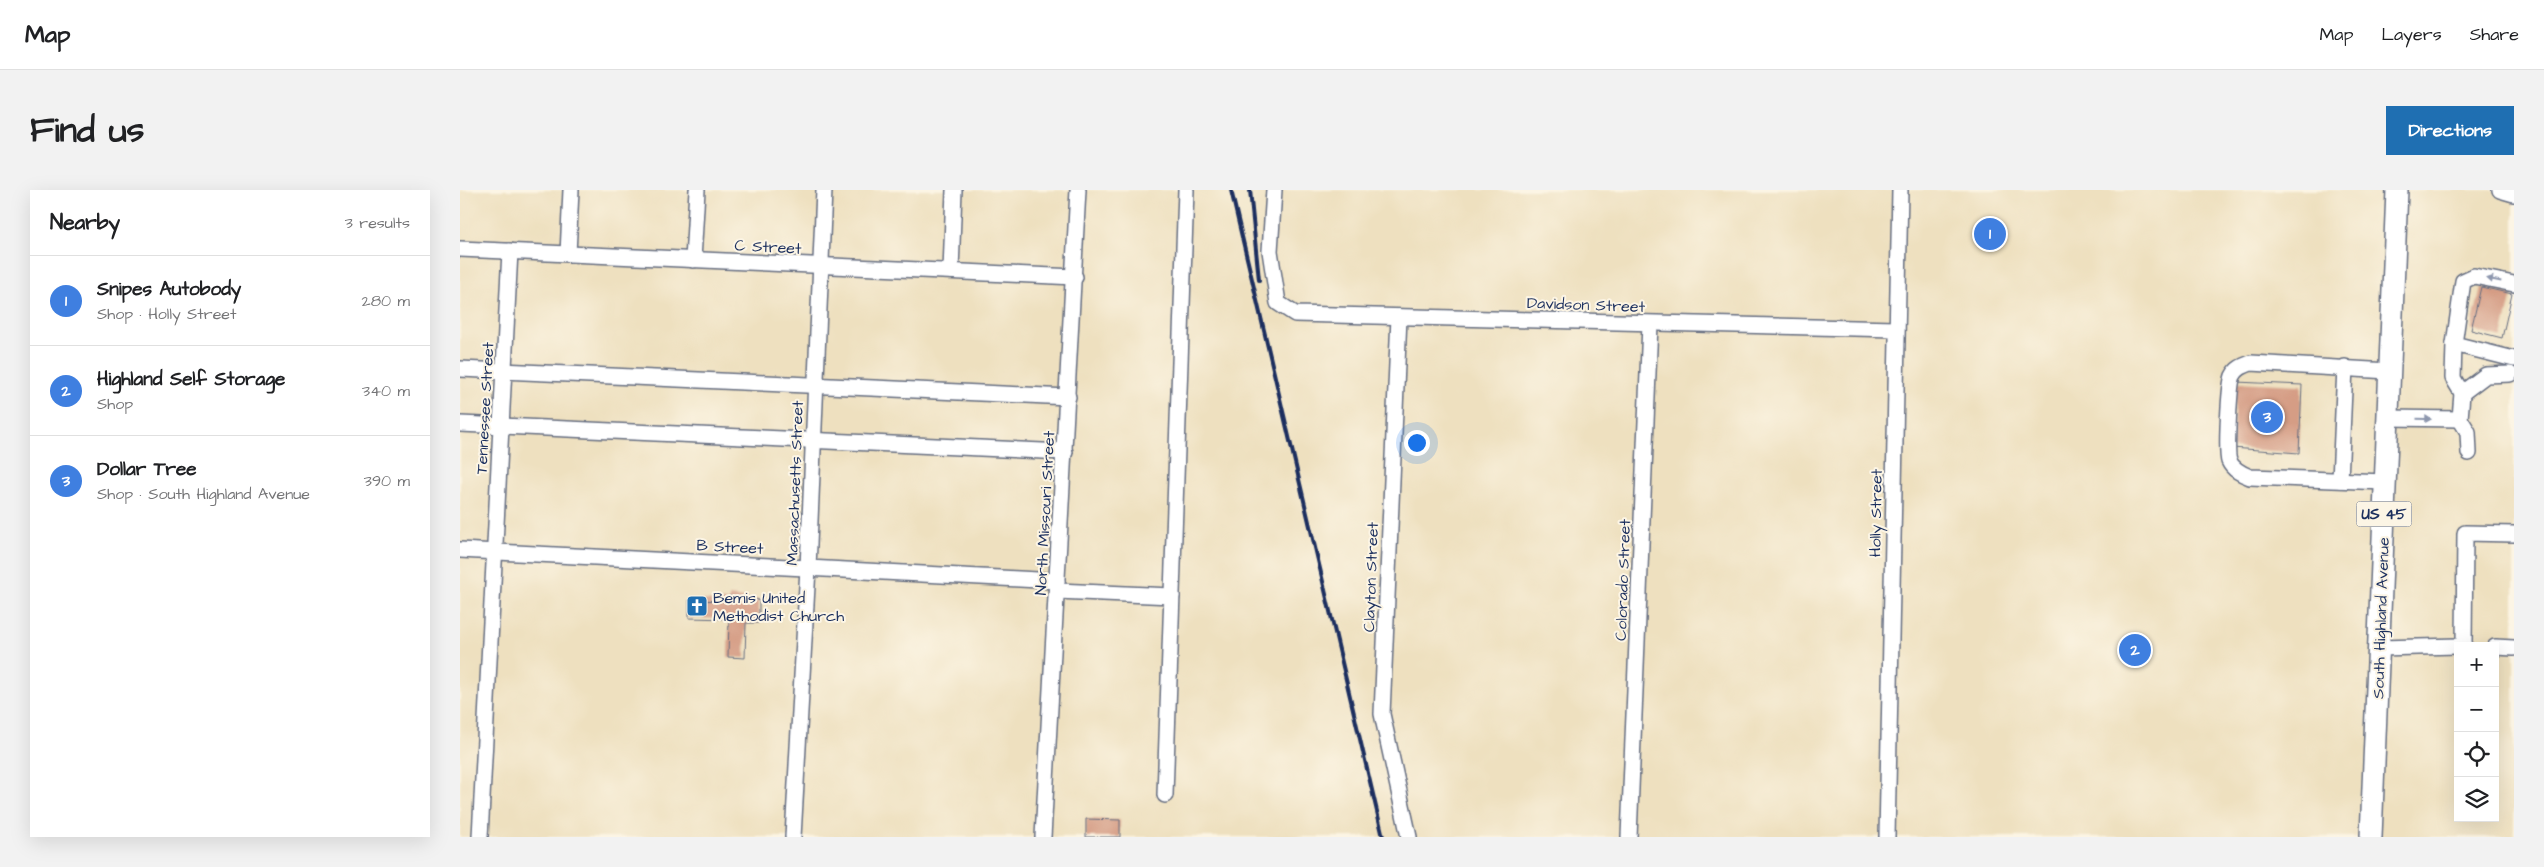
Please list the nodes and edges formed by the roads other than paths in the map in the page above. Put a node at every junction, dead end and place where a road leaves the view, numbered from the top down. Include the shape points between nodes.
1 (571, 190) edge
2 (696, 190) edge
3 (824, 190) edge
4 (954, 190) edge
5 (1078, 190) edge
6 (1186, 190) edge
7 (1274, 190) edge
8 (1900, 190) edge
9 (2397, 190) edge
10 (2500, 190) edge
11 (2514, 194) edge
12 (460, 249) edge
13 (510, 251) junction
14 (568, 254) junction
15 (693, 260) junction
16 (820, 266) junction
17 (951, 271) junction
18 (1075, 276) junction
19 (2514, 284) edge
20 (1399, 316) junction
21 (1650, 324) junction
22 (1896, 329) junction
23 (2454, 344) junction
24 (2513, 367) edge
25 (2345, 368) junction
26 (460, 369) edge
27 (504, 371) junction
28 (2390, 371) junction
29 (816, 386) junction
30 (2462, 393) junction
31 (1068, 397) junction
32 (2388, 418) junction
33 (2460, 419) junction
34 (460, 424) edge
35 (501, 426) junction
36 (814, 441) junction
37 (1064, 452) junction
38 (2469, 453) dead end
39 (2340, 480) junction
40 (2385, 482) junction
41 (2514, 534) edge
42 (460, 550) edge
43 (494, 552) junction
44 (808, 568) junction
45 (1057, 586) junction
46 (1172, 596) junction
47 (2465, 642) edge
48 (2454, 646) edge
49 (2499, 647) edge
50 (2379, 648) junction
51 (2514, 648) edge
52 (1165, 795) dead end
53 (480, 837) edge
54 (793, 837) edge
55 (1043, 837) edge
56 (1408, 837) edge
57 (1629, 837) edge
58 (1887, 837) edge
59 (2371, 837) edge

1 - 14 street
2 - 15 street
3 - 16 street, Massachusetts Street
4 - 17 street
5 - 18 street, North Missouri Street
6 - 46 street
7 - 20 street, Davidson Street via 1270,251 1278,303 1295,314
8 - 22 street, Holly Street
9 - 28 highway, South Highland Avenue / US 45
10 - 11 street
12 - 13 street, C Street
13 - 14 street, C Street
13 - 27 street, Tennessee Street
14 - 15 street, C Street
15 - 16 street, C Street
16 - 17 street, C Street
16 - 29 street, Massachusetts Street
17 - 18 street, C Street
18 - 31 street, North Missouri Street
19 -> 23 street via 2474,276 2463,281
20 - 21 street, Davidson Street
20 - 56 street, Clayton Street via 1382,714
21 - 22 street, Davidson Street
21 - 57 street, Colorado Street
22 - 58 street, Holly Street
23 - 24 street
23 - 30 street via 2453,378
24 - 30 street via 2486,375
25 - 28 street
25 - 39 street
25 - 39 street via 2251,363 2240,367 2230,389 2229,461 2238,472 2250,477
26 - 27 street
27 - 29 street
27 - 35 street, Tennessee Street
28 - 32 highway, South Highland Avenue / US 45
29 - 31 street
29 - 36 street, Massachusetts Street
30 - 33 street
31 - 37 street, North Missouri Street
32 -> 33 street
32 - 40 highway, South Highland Avenue / US 45
33 - 38 street via 2468,432
34 - 35 street
35 - 36 street
35 - 43 street, Tennessee Street
36 - 37 street
36 - 44 street, Massachusetts Street
37 - 45 street, North Missouri Street
39 - 40 street
40 - 50 highway, South Highland Avenue / US 45
41 - 47 street via 2465,532
42 - 43 street, B Street
43 - 44 street, B Street
43 - 53 street, Tennessee Street
44 - 45 street, B Street
44 - 54 street, Massachusetts Street
45 - 46 street, B Street
45 - 55 street, North Missouri Street
46 - 52 street
48 - 50 street
49 - 51 street
50 - 59 highway, South Highland Avenue / US 45

